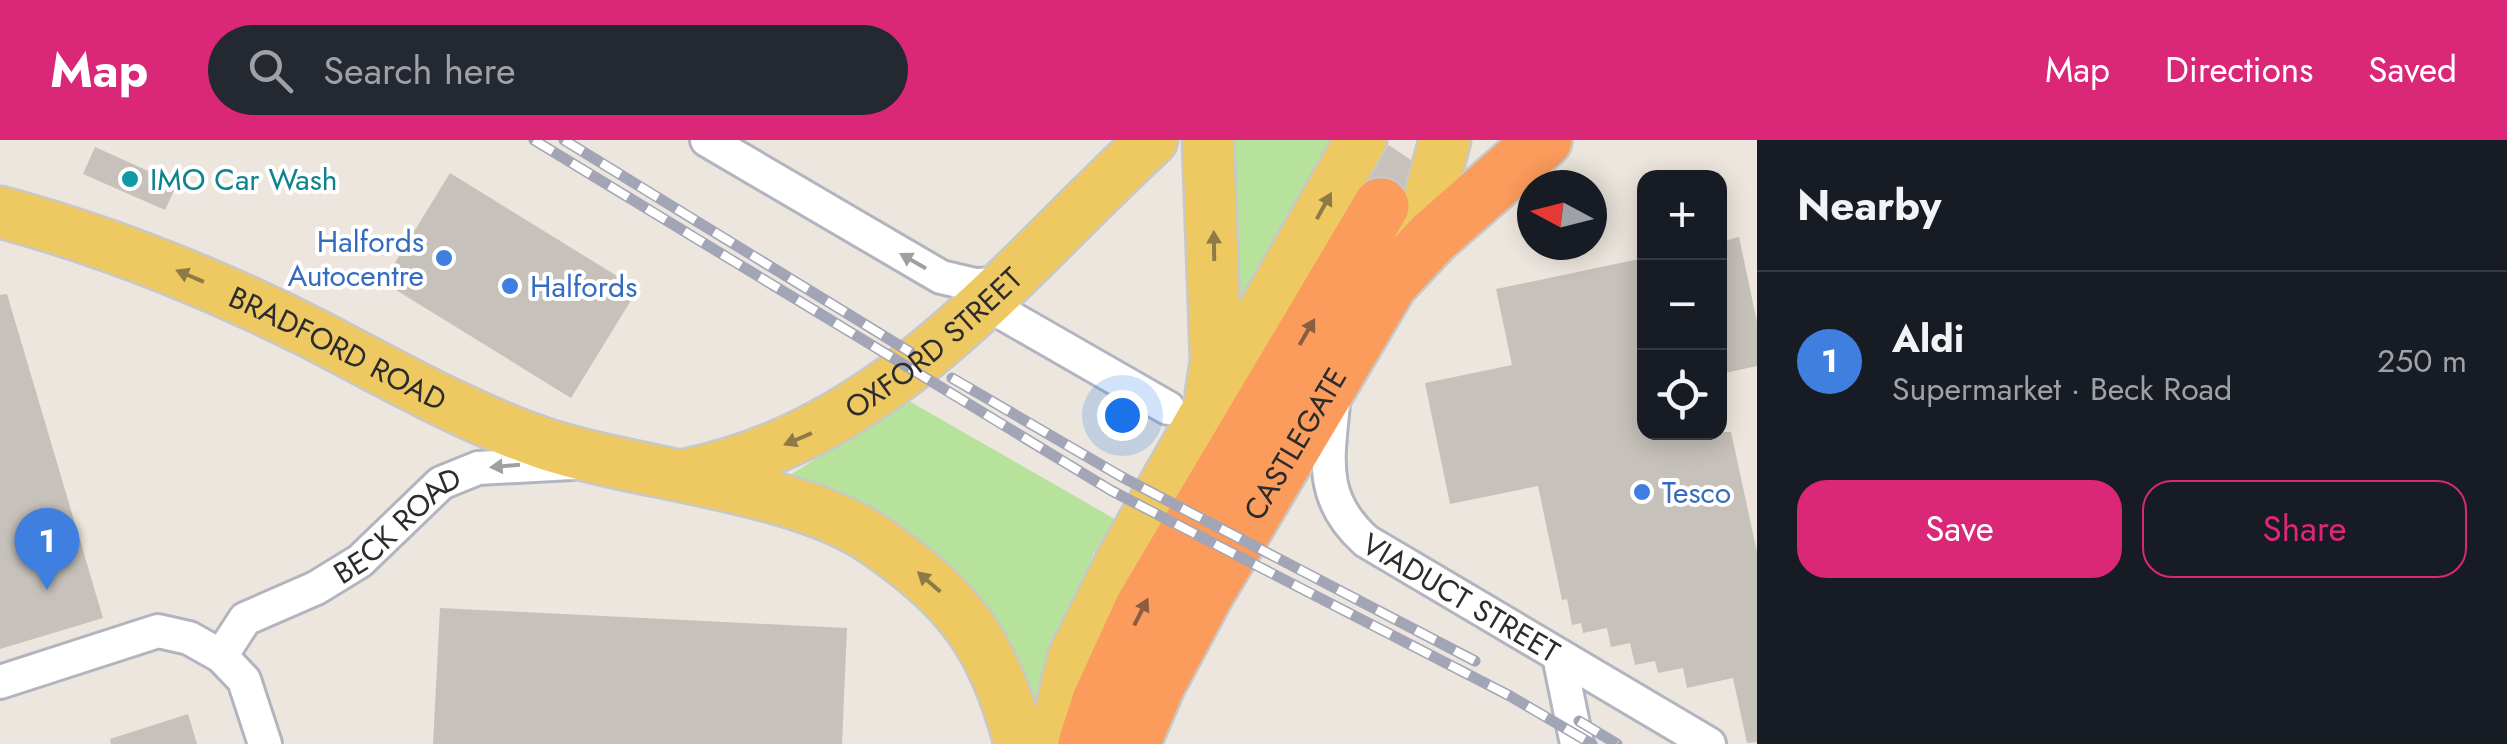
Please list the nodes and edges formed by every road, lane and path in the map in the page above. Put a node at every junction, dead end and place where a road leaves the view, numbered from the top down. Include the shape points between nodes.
1 (708, 140) edge
2 (1152, 140) edge
3 (1208, 140) edge
4 (1362, 140) edge
5 (1444, 140) edge
6 (1544, 140) edge
7 (1381, 206) tunnel mouth
8 (0, 212) edge
9 (1390, 283) junction
10 (995, 294) junction
11 (1335, 378) junction
12 (1188, 410) junction
13 (602, 462) junction
14 (675, 477) junction
15 (222, 656) junction
16 (1560, 656) junction
17 (0, 682) edge
18 (265, 744) edge
19 (1020, 744) edge
20 (1053, 744) edge
21 (1086, 744) edge
22 (1132, 744) edge
23 (1576, 744) edge
24 (1709, 744) edge

10 -> 1 street via 940,277
2 - 10 main road, OXFORD STREET
12 -> 3 main road via 1216,361
12 -> 4 main road
5 - 9 main road, CASTLEGATE via 1426,210
6 - 9 highway via 1433,236
21 -> 7 highway, CASTLEGATE via 1143,607
13 -> 8 main road, BRADFORD ROAD via 468,412 198,279 92,237
9 - 11 highway, CASTLEGATE
10 - 12 street
10 -> 14 main road, OXFORD STREET via 891,384 822,429 740,464
11 - 16 street, VIADUCT STREET via 1329,470 1343,520 1366,542
11 - 22 highway, CASTLEGATE via 1205,595
12 - 20 main road via 1074,658
13 - 14 main road, BRADFORD ROAD
13 -> 15 street, BECK ROAD via 478,468 441,483 360,560 245,619
19 -> 14 main road, BRADFORD ROAD via 980,636 935,586 872,538 804,508
15 - 17 street via 158,631
15 - 18 street via 244,680
16 - 23 street
16 - 24 street, VIADUCT STREET

